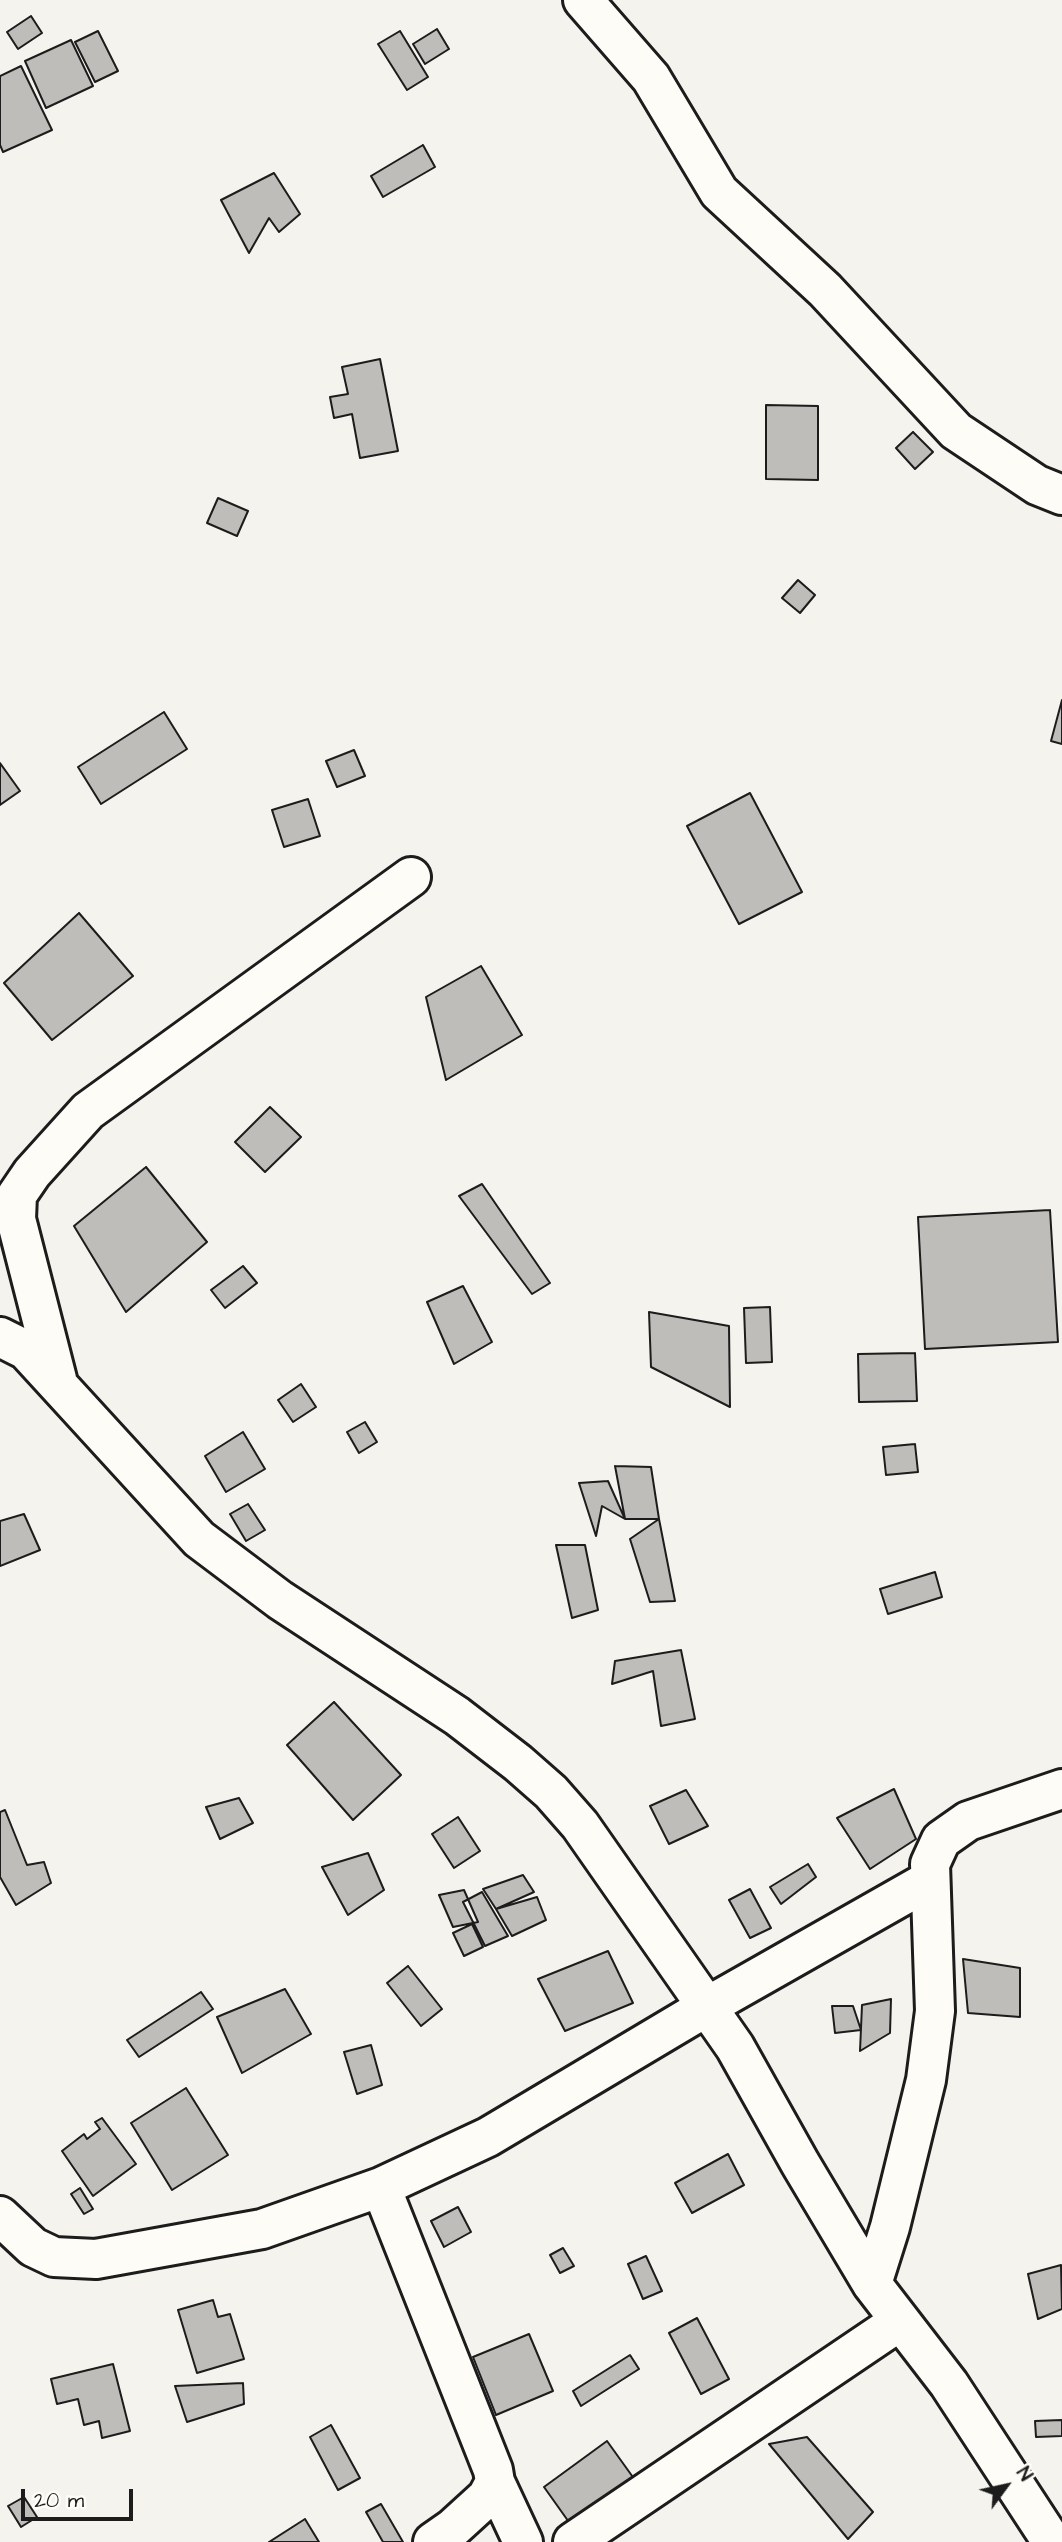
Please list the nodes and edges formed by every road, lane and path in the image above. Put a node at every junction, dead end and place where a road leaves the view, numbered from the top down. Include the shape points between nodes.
1 (583, 0) edge
2 (1062, 495) edge
3 (411, 877) dead end
4 (0, 1337) edge
5 (58, 1385) junction
6 (1062, 1789) edge
7 (930, 1880) junction
8 (708, 2006) junction
9 (381, 2187) junction
10 (0, 2216) edge
11 (872, 2284) junction
12 (900, 2321) junction
13 (495, 2482) junction
14 (433, 2542) edge
15 (523, 2542) edge
16 (573, 2542) edge
17 (1052, 2542) edge

1 - 2 street via 651,78 719,192 824,290 956,431 1037,485
3 - 5 street via 88,1111 32,1173 17,1195 16,1219
4 - 5 street via 26,1350
5 - 8 street via 199,1539 280,1600 457,1716 551,1792 580,1825
6 - 7 street via 968,1821 941,1840 930,1864
7 - 8 street
7 - 11 street via 935,2011 926,2080
8 - 9 street via 488,2137
8 - 11 street
9 - 10 street via 262,2229 96,2259 54,2257 33,2247
9 - 13 street
11 - 12 street
12 - 16 street
12 - 17 street via 948,2384
13 - 14 street via 487,2497
13 - 15 street

